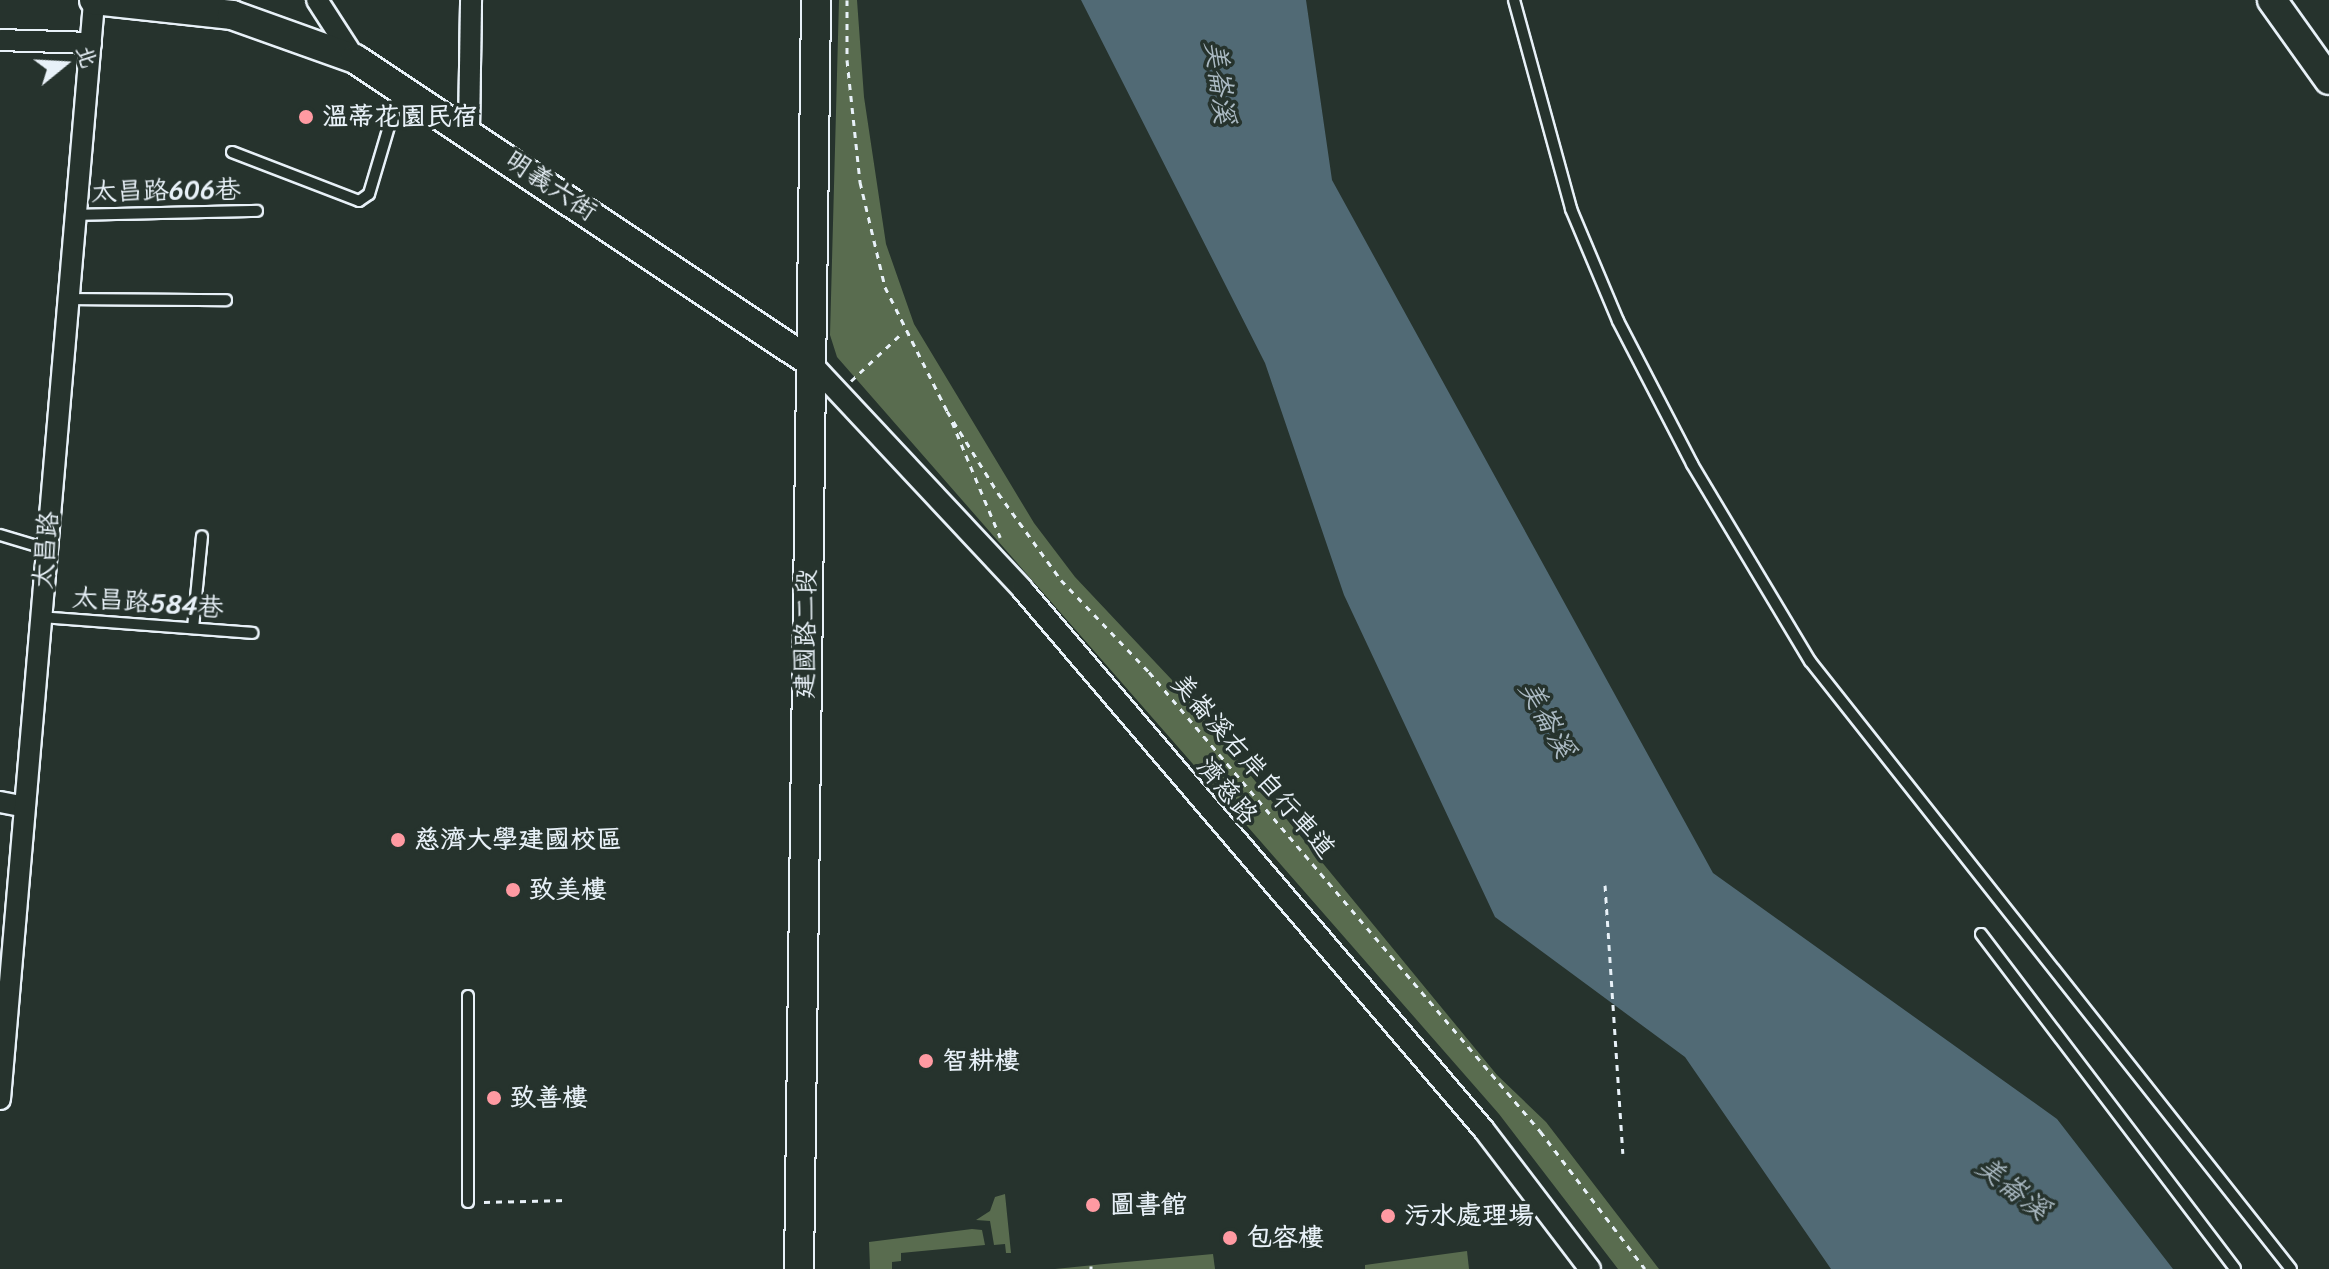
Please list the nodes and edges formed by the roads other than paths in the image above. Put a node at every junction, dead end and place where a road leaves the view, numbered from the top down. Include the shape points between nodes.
1 (317, 0) edge
2 (471, 0) edge
3 (816, 0) edge
4 (1514, 0) edge
5 (2272, 0) edge
6 (94, 1) edge
7 (231, 8) edge
8 (0, 42) edge
9 (91, 43) junction
10 (355, 59) junction
11 (2329, 80) edge
12 (401, 87) junction
13 (469, 131) junction
14 (232, 152) dead end
15 (257, 211) dead end
16 (76, 215) junction
17 (68, 299) junction
18 (226, 300) dead end
19 (809, 361) junction
20 (0, 535) edge
21 (202, 536) dead end
22 (47, 549) junction
23 (40, 617) junction
24 (193, 628) junction
25 (252, 633) dead end
26 (0, 802) edge
27 (25, 807) junction
28 (1981, 934) dead end
29 (468, 996) dead end
30 (0, 1099) edge
31 (468, 1202) road end
32 (799, 1269) edge
33 (1590, 1269) edge
34 (2235, 1269) edge
35 (2291, 1269) edge

1 - 10 street
2 - 13 street
3 - 19 street, 建國路二段
4 - 35 lane via 1571,209 1618,321 1692,464 1810,661
5 - 11 street
6 - 7 street, 明義六街
6 - 9 street, 太昌路
7 - 10 street, 明義六街
8 - 9 street
9 - 16 street, 太昌路
10 - 12 street, 明義六街
12 - 13 street, 明義六街
12 - 14 lane via 369,194 359,201
13 - 19 street, 明義六街
15 - 16 lane, 太昌路606巷
16 - 17 street, 太昌路
17 - 18 lane
17 - 22 street, 太昌路
19 - 32 street, 建國路二段
19 - 33 street, 濟慈路 via 997,562 1484,1130
20 - 22 lane
21 - 24 lane
22 - 23 street, 太昌路
23 - 24 lane, 太昌路584巷
23 - 27 street, 太昌路
24 - 25 lane, 太昌路584巷
26 - 27 street
27 - 30 street, 太昌路
28 - 34 lane
29 - 31 lane

